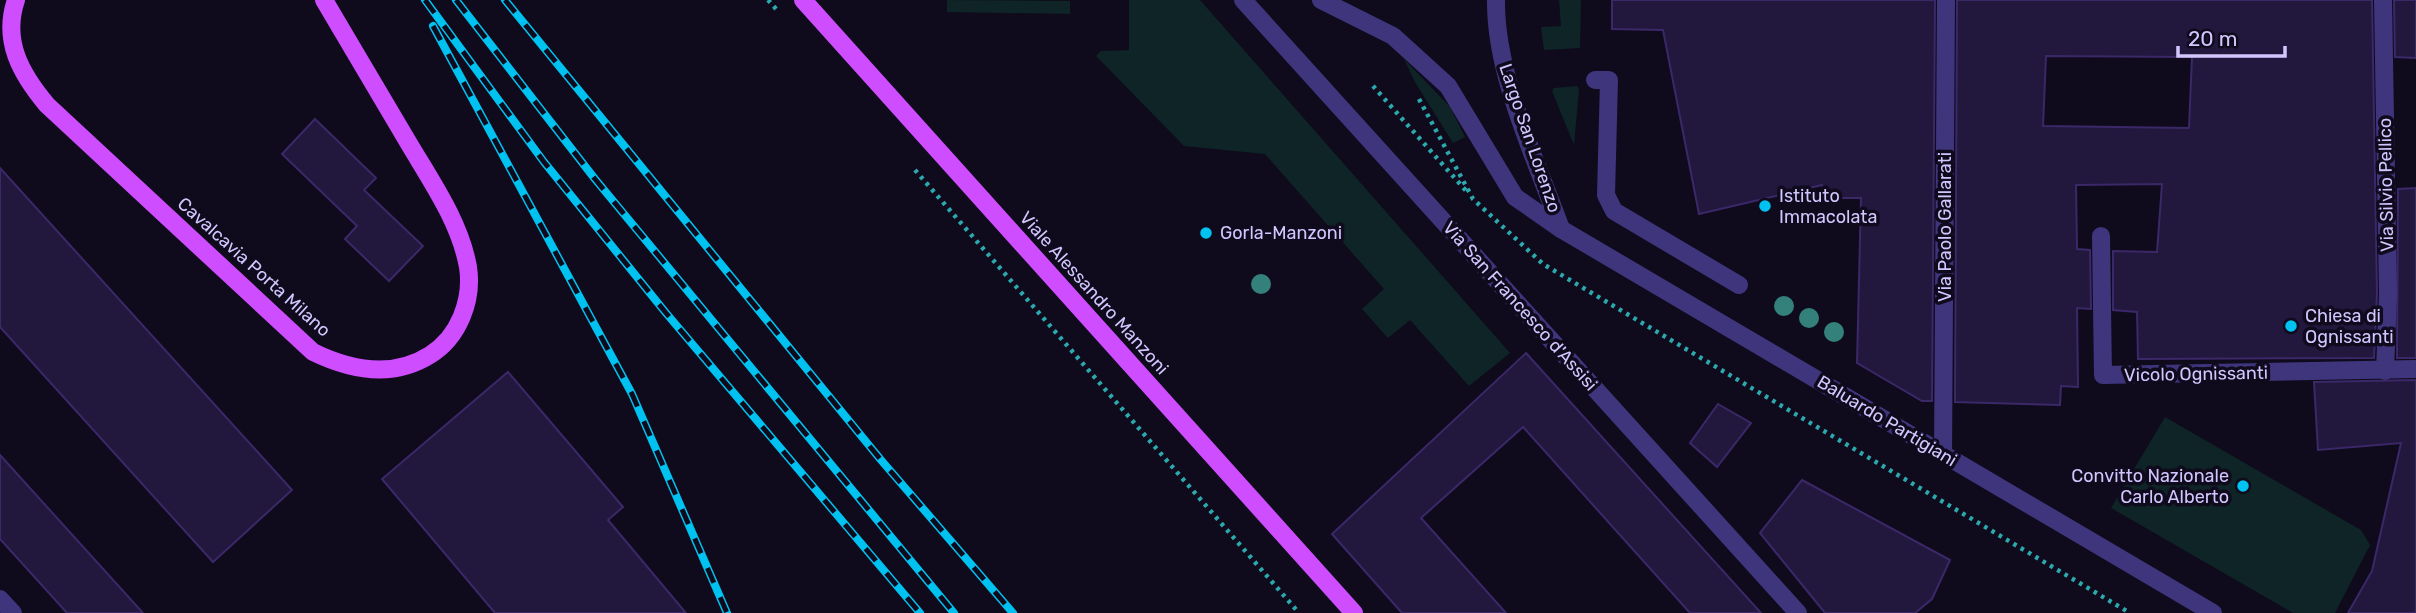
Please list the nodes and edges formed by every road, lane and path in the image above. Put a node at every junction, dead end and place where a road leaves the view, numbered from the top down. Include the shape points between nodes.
1 (16, 0) edge
2 (324, 0) edge
3 (768, 0) edge
4 (803, 0) edge
5 (1242, 0) edge
6 (1321, 0) edge
7 (1496, 0) edge
8 (1946, 0) edge
9 (2383, 0) edge
10 (1256, 8) edge
11 (787, 21) dead end
12 (1595, 80) dead end
13 (1373, 86) dead end
14 (915, 169) dead end
15 (1473, 199) dead end
16 (1561, 229) junction
17 (2101, 236) dead end
18 (1543, 264) dead end
19 (1739, 285) dead end
20 (2416, 369) edge
21 (2385, 371) junction
22 (1943, 454) junction
23 (0, 599) edge
24 (13, 613) edge
25 (1299, 613) edge
26 (1354, 613) edge
27 (1798, 613) edge
28 (2130, 613) edge
29 (2213, 613) edge

1 - 2 main road, Cavalcavia Porta Milano via 11,30 16,61 47,105 313,352 351,368 395,368 430,355 448,340 467,301 468,265 447,207
3 - 11 path
4 - 26 main road, Viale Alessandro Manzoni
5 - 10 street, Via San Francesco d'Assisi
6 - 16 street, Largo San Lorenzo via 1393,36 1448,86 1515,197
7 - 16 street, Largo San Lorenzo via 1496,31 1508,78
8 - 22 street, Via Paolo Gallarati
9 - 21 street, Via Silvio Pellico
10 - 27 street, Via San Francesco d'Assisi
12 - 19 street via 1609,80 1606,195 1614,211
13 - 15 path
14 - 25 path
16 - 22 street, Baluardo Partigiani
17 - 21 street, Vicolo Ognissanti via 2103,375
18 - 28 path
20 - 21 street
22 - 29 street, Baluardo Partigiani
23 - 24 street

